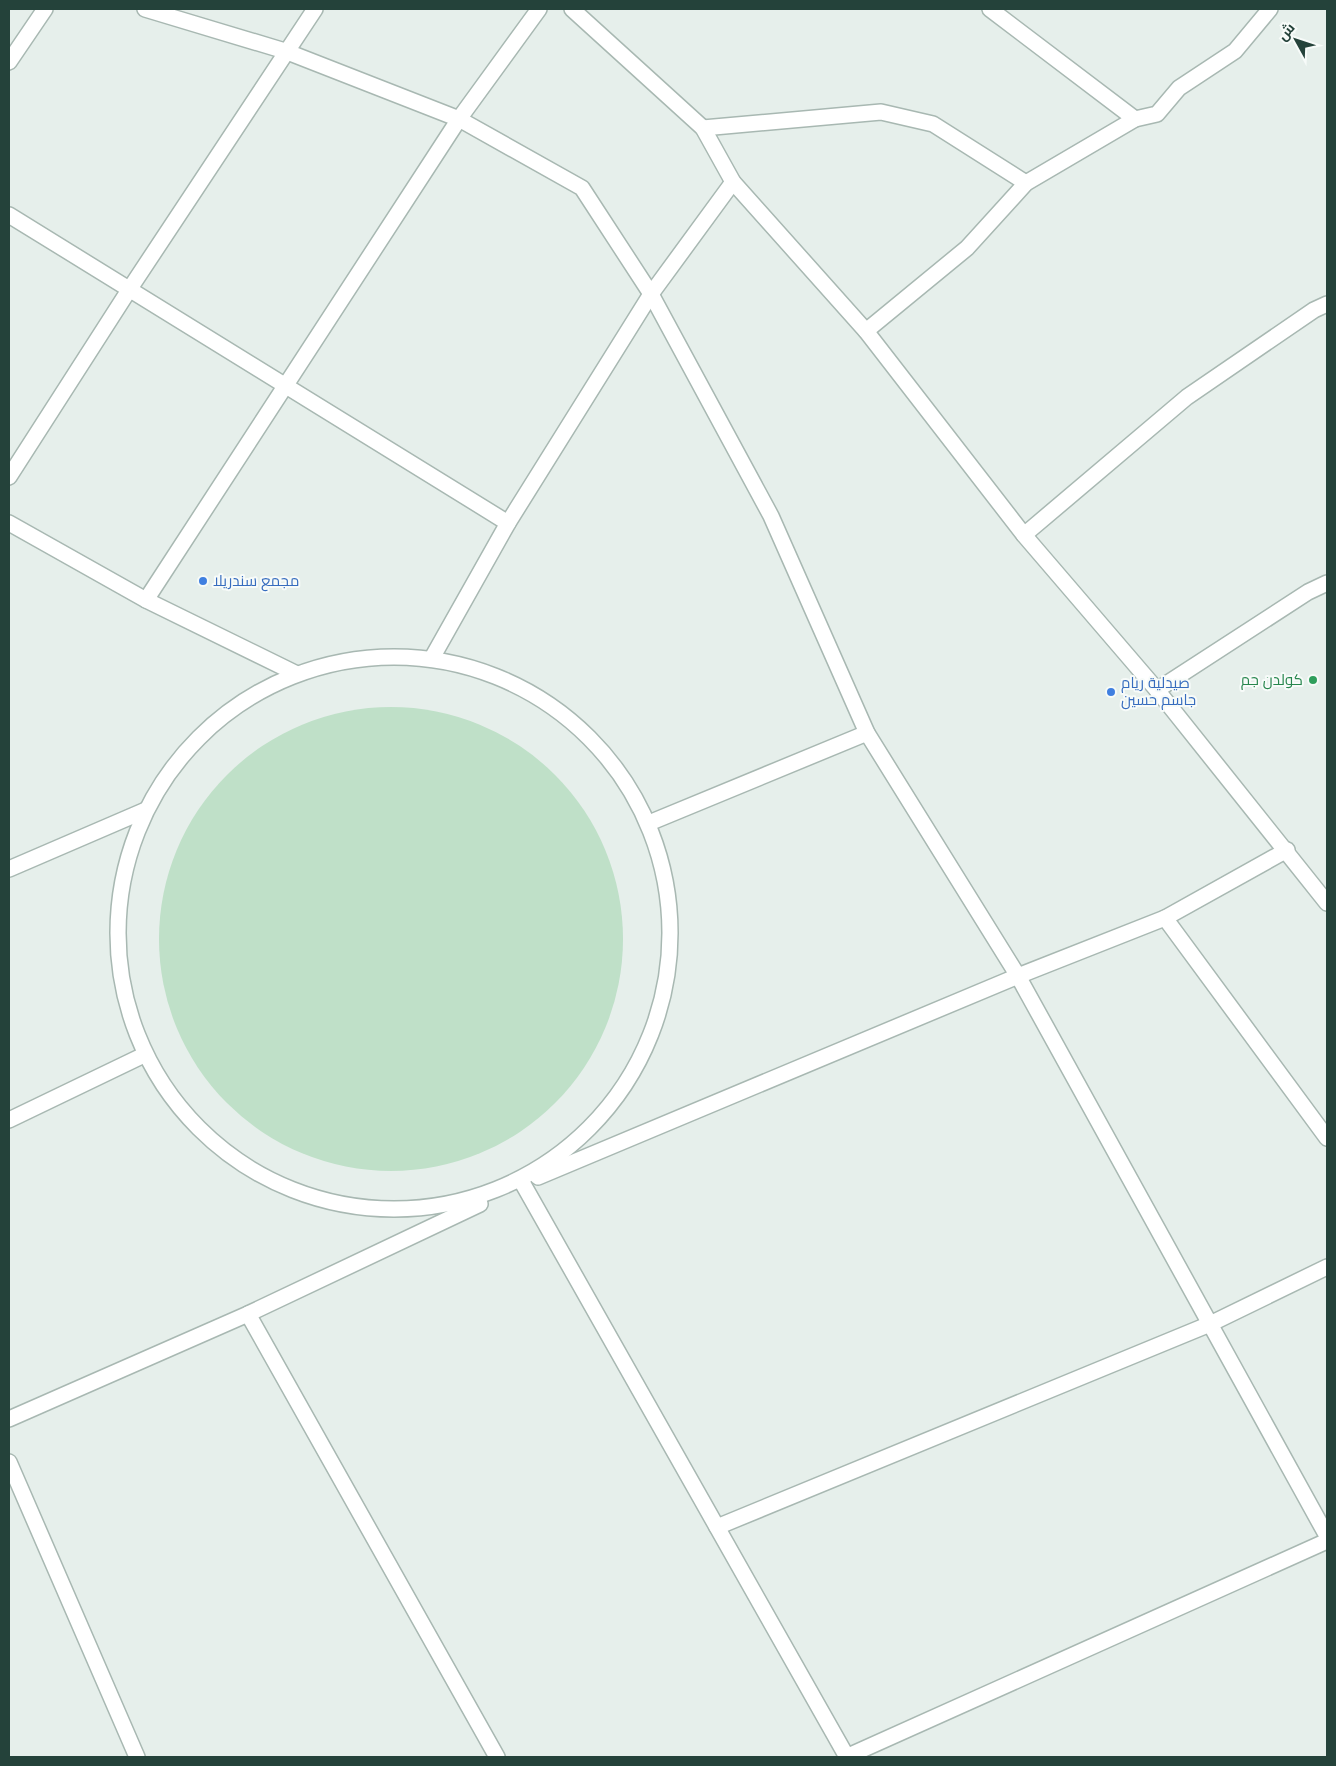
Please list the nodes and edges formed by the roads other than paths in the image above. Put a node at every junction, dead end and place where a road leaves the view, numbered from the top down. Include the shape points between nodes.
1 (45, 9) edge
2 (145, 9) edge
3 (315, 9) edge
4 (538, 9) edge
5 (572, 9) edge
6 (990, 9) edge
7 (1270, 9) edge
8 (285, 51) junction
9 (9, 62) edge
10 (460, 119) junction
11 (1134, 119) junction
12 (703, 128) junction
13 (733, 182) junction
14 (1026, 183) junction
15 (9, 215) edge
16 (128, 290) junction
17 (651, 294) junction
18 (1327, 304) edge
19 (866, 331) junction
20 (284, 386) junction
21 (9, 477) edge
22 (9, 523) edge
23 (508, 523) junction
24 (1024, 535) junction
25 (1327, 583) edge
26 (146, 600) junction
27 (432, 658) junction
28 (297, 674) junction
29 (1158, 690) junction
30 (867, 734) junction
31 (146, 810) junction
32 (650, 823) junction
33 (1286, 850) junction
34 (9, 869) edge
35 (1327, 903) edge
36 (1165, 918) junction
37 (1018, 976) junction
38 (144, 1055) junction
39 (9, 1120) edge
40 (1327, 1138) edge
41 (522, 1184) junction
42 (1327, 1267) edge
43 (248, 1314) junction
44 (1210, 1324) junction
45 (9, 1419) edge
46 (9, 1462) edge
47 (717, 1527) junction
48 (1327, 1536) edge
49 (1327, 1541) edge
50 (137, 1757) edge
51 (497, 1757) edge
52 (847, 1757) edge

1 - 9 street
2 - 8 street
3 - 8 street
4 - 10 street
5 - 12 street
6 - 11 street
7 - 11 street via 1235,51 1179,88 1157,114
8 - 10 street
8 - 16 street
10 - 17 street via 582,188
10 - 20 street
11 - 14 street
12 - 13 street
12 - 14 street via 881,112 933,124
13 - 17 street
13 - 19 street
14 - 19 street via 967,248
15 - 16 street
16 - 20 street
16 - 21 street
17 - 23 street
17 - 30 street via 771,516
18 - 24 street via 1187,397
19 - 24 street
20 - 23 street
20 - 26 street
22 - 26 street
23 - 27 street
24 - 29 street
25 - 29 street via 1308,592
26 - 28 street
27 - 28 street via 364,657
27 - 32 street via 523,686 598,743
28 - 31 street via 236,706 184,752
29 - 33 street
30 - 32 street
30 - 37 street
31 - 34 street
31 - 38 street via 120,891 120,974
32 - 41 street via 670,899 668,978 643,1054 599,1120
33 - 35 street
33 - 36 street
36 - 37 street
36 - 40 street
37 - 41 street
37 - 44 street
38 - 39 street
38 - 41 street via 198,1130 272,1183 360,1209 452,1204
41 - 43 street
41 - 47 street
42 - 44 street
43 - 45 street
43 - 51 street
44 - 47 street
44 - 48 street
46 - 50 street
47 - 52 street
49 - 52 street

